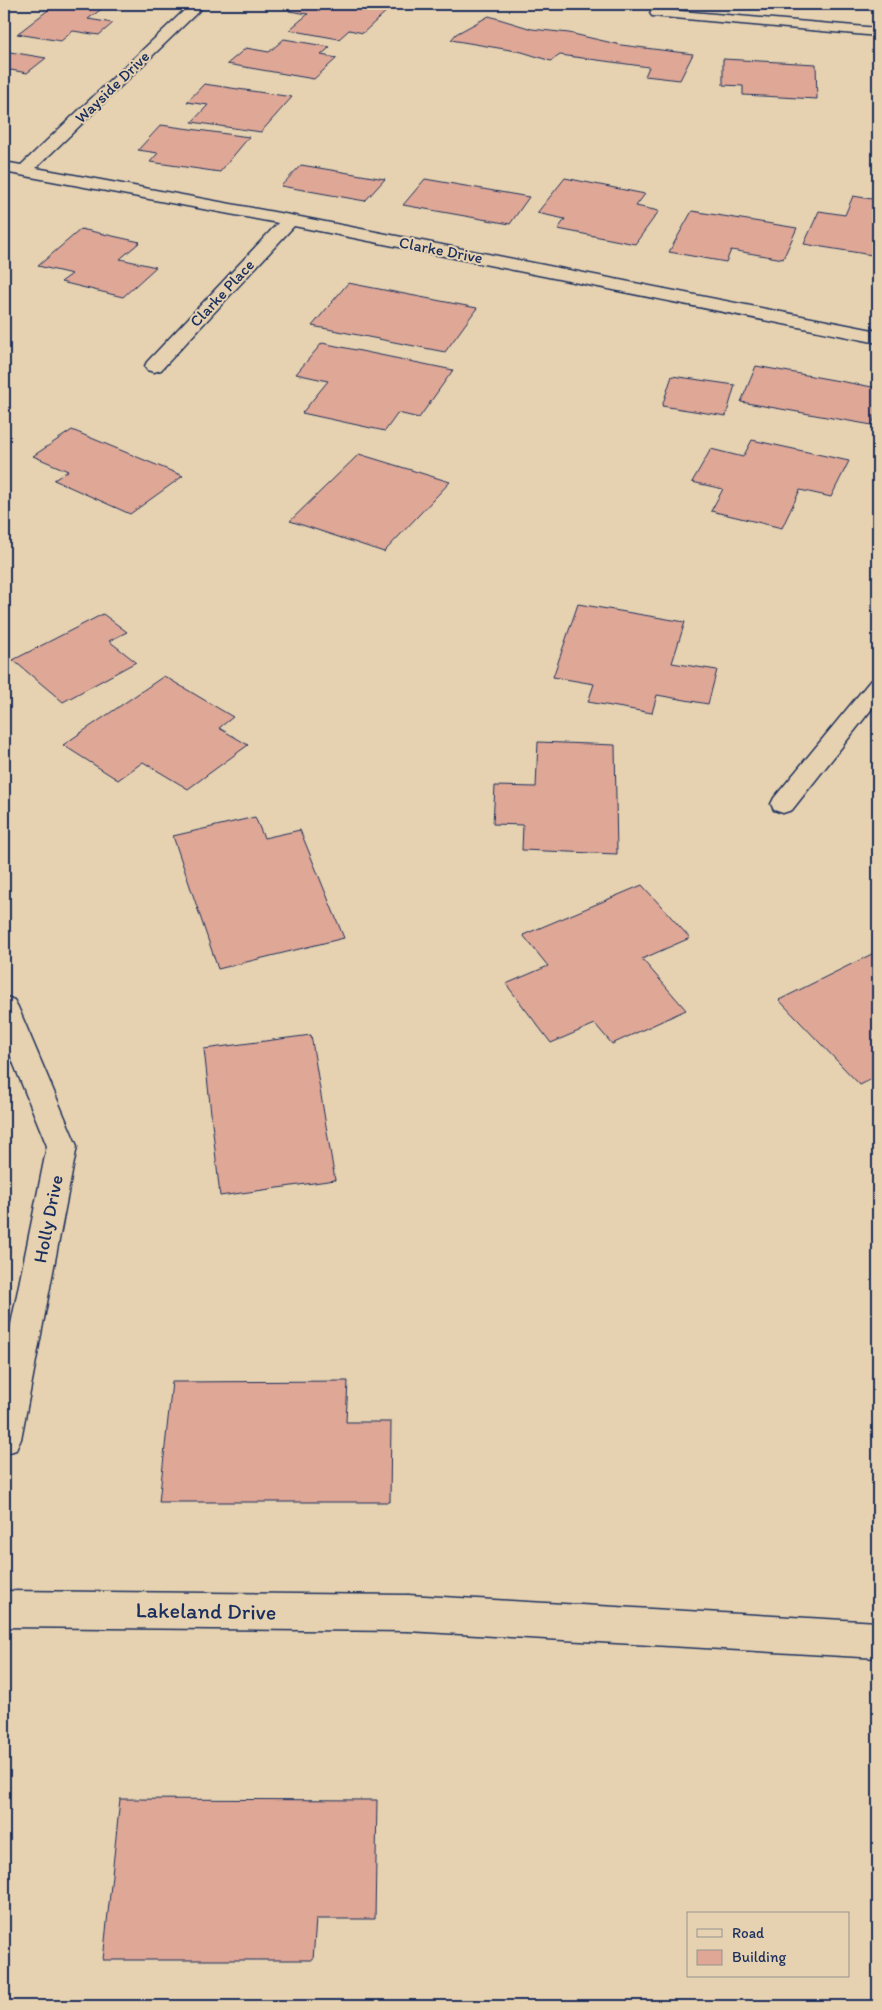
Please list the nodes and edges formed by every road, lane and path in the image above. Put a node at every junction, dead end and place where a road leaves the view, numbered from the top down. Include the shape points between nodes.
1 (200, 4) edge
2 (657, 14) dead end
3 (878, 32) edge
4 (4, 167) edge
5 (25, 170) junction
6 (290, 220) junction
7 (878, 337) edge
8 (154, 366) dead end
9 (878, 686) edge
10 (782, 804) dead end
11 (4, 1007) edge
12 (4, 1440) edge
13 (4, 1609) edge
14 (878, 1640) edge

1 - 5 street, Wayside Drive
2 - 3 street
4 - 5 street, Clarke Drive
5 - 6 street, Clarke Drive
6 - 7 street, Clarke Drive
6 - 8 street, Clarke Place
9 - 10 street
11 - 12 street, Holly Drive via 62,1146
13 - 14 street, Lakeland Drive via 408,1613

